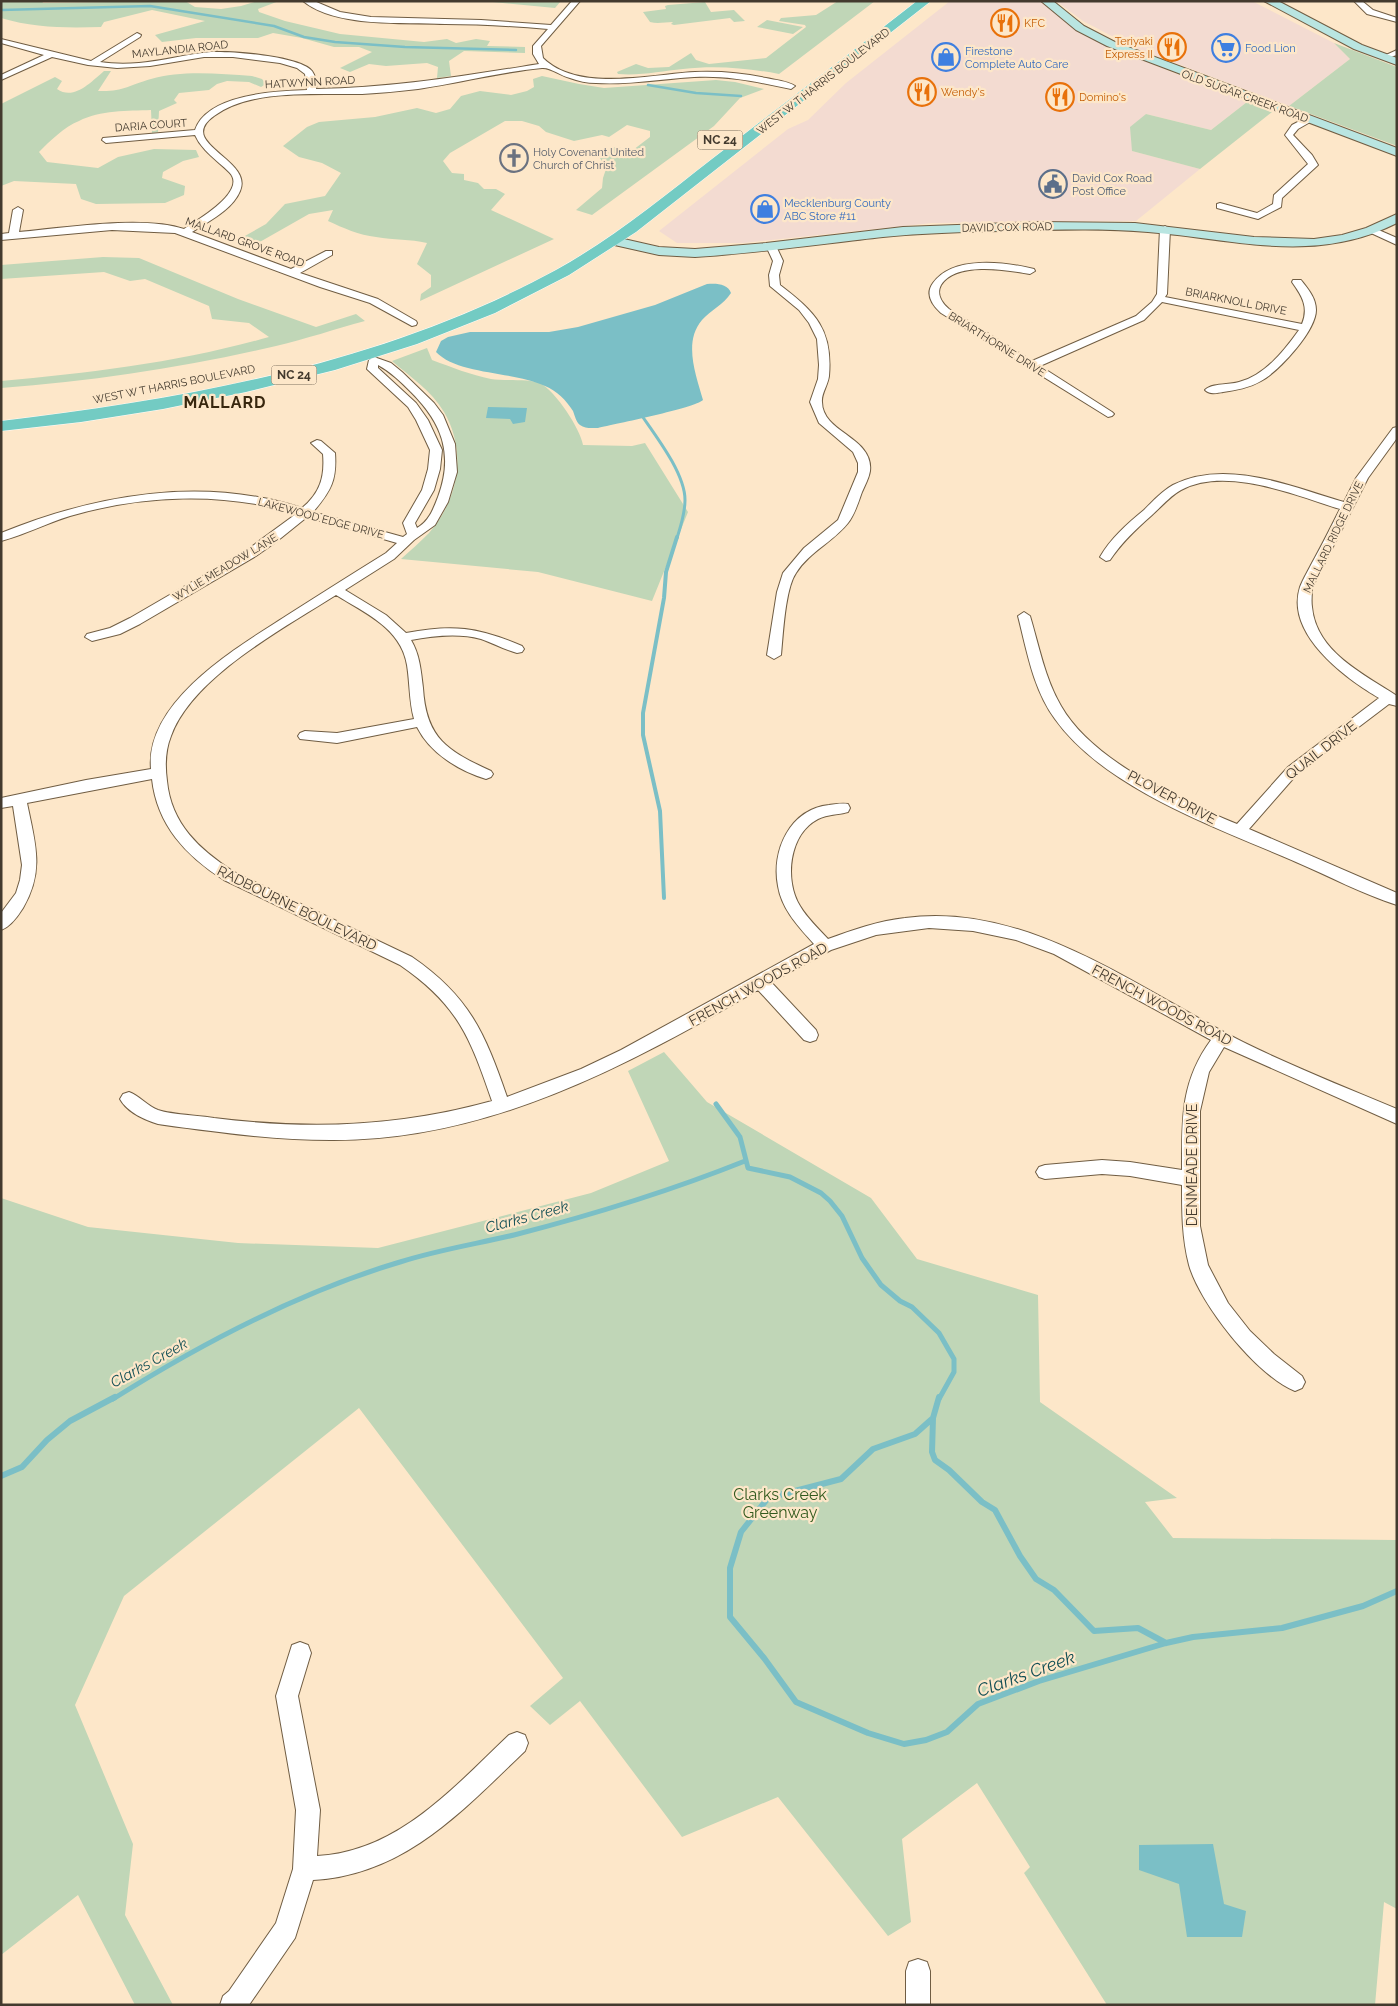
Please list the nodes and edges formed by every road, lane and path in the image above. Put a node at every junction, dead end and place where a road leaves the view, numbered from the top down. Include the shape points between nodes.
1 (307, 1) edge
2 (576, 1) edge
3 (925, 1) edge
4 (1046, 1) edge
5 (1269, 1) edge
6 (1358, 1) edge
7 (1397, 20) edge
8 (550, 29) junction
9 (137, 35) dead end
10 (1, 41) edge
11 (52, 54) junction
12 (1395, 57) edge
13 (94, 63) junction
14 (545, 65) junction
15 (1, 78) edge
16 (795, 83) joint
17 (311, 92) junction
18 (776, 98) dead end
19 (1309, 119) junction
20 (199, 132) junction
21 (106, 140) dead end
22 (1397, 152) edge
23 (693, 162) dead end
24 (1220, 206) dead end
25 (18, 210) dead end
26 (1397, 218) edge
27 (1165, 229) junction
28 (1374, 231) junction
29 (186, 232) junction
30 (594, 235) dead end
31 (13, 236) junction
32 (1, 237) edge
33 (615, 241) junction
34 (1397, 242) edge
35 (770, 246) junction
36 (329, 253) dead end
37 (532, 270) dead end
38 (1030, 271) dead end
39 (292, 273) junction
40 (1296, 282) dead end
41 (506, 284) dead end
42 (1160, 299) junction
43 (465, 302) dead end
44 (412, 323) junction
45 (450, 325) junction
46 (1306, 328) junction
47 (371, 357) junction
48 (1032, 366) junction
49 (1211, 390) dead end
50 (1, 411) edge
51 (1108, 414) dead end
52 (1, 426) edge
53 (1397, 430) edge
54 (317, 443) dead end
55 (1347, 507) junction
56 (305, 513) junction
57 (1, 537) edge
58 (410, 538) junction
59 (1106, 557) dead end
60 (336, 590) junction
61 (1024, 616) dead end
62 (92, 637) dead end
63 (403, 638) junction
64 (517, 649) dead end
65 (774, 655) dead end
66 (1393, 700) edge
67 (420, 722) junction
68 (305, 736) dead end
69 (157, 773) junction
70 (486, 774) dead end
71 (19, 799) junction
72 (1, 803) edge
73 (843, 808) dead end
74 (1238, 831) junction
75 (1397, 899) edge
76 (1, 924) edge
77 (826, 946) junction
78 (761, 982) junction
79 (810, 1035) dead end
80 (1222, 1038) junction
81 (129, 1099) dead end
82 (502, 1106) junction
83 (1397, 1117) edge
84 (1045, 1172) dead end
85 (1191, 1179) junction
86 (1295, 1382) dead end
87 (300, 1653) dead end
88 (517, 1743) dead end
89 (305, 1869) junction
90 (918, 1970) dead end
91 (232, 2005) edge
92 (918, 2005) edge

1 - 8 street via 331,11 363,18
2 - 8 street
3 - 33 main road, WEST W T HARRIS BOULEVARD / NC 24
4 - 19 main road, OLD SUGAR CREEK ROAD via 1080,28 1111,44
5 - 12 main road via 1358,47
6 - 7 street via 1372,13
8 - 14 street via 536,51
9 - 13 street
10 - 11 street, MAYLANDIA ROAD
11 - 13 street, MAYLANDIA ROAD
11 - 15 street
13 - 17 street, MAYLANDIA ROAD via 133,66 211,55 255,56 296,65 308,71 313,82
14 - 16 street via 571,76 599,81 715,74
14 - 17 street, HATWYNN ROAD via 400,88
16 - 18 main road, WEST W T HARRIS BOULEVARD
17 - 20 street, HATWYNN ROAD via 271,94 236,103 208,117
19 - 22 main road, OLD SUGAR CREEK ROAD
19 - 24 street via 1289,135 1313,165 1277,197 1278,205 1258,216
20 - 21 street, DARIA COURT
20 - 29 street via 205,145 236,173 239,185 228,202
23 - 33 main road via 669,186 612,231 610,236
25 - 31 street
26 - 28 main road, DAVID COX ROAD
27 - 28 main road, DAVID COX ROAD via 1282,243 1322,242
27 - 35 main road, DAVID COX ROAD via 962,227
27 - 42 street
28 - 34 street
29 - 31 street, MALLARD GROVE ROAD via 141,226
29 - 39 street, MALLARD GROVE ROAD
30 - 45 main road via 598,242 593,247
31 - 32 street, MALLARD GROVE ROAD
33 - 35 main road, DAVID COX ROAD via 645,249 677,252
33 - 45 main road, WEST W T HARRIS BOULEVARD / NC 24 via 545,282
35 - 65 street via 778,261 775,286 809,315 822,338 823,379 816,402 823,421 850,442 864,463 864,472 843,522 808,550 789,573
36 - 39 street
37 - 41 main road
38 - 48 street, BRIARTHORNE DRIVE via 996,266 965,269 943,278 936,286 934,296 945,311
39 - 44 street, MALLARD GROVE ROAD via 374,301
40 - 46 street via 1311,306
42 - 46 street, BRIARKNOLL DRIVE
42 - 48 street via 1140,318
43 - 44 main road, WEST W T HARRIS BOULEVARD / NC 24
44 - 50 main road, WEST W T HARRIS BOULEVARD / NC 24 via 316,354 231,375 86,401
45 - 47 main road, WEST W T HARRIS BOULEVARD / NC 24
46 - 49 street via 1263,376 1245,384
47 - 52 main road, WEST W T HARRIS BOULEVARD / NC 24 via 215,394 101,414
47 - 58 street via 372,369 412,405 436,450 428,490 409,523
47 - 58 street, RADBOURNE BOULEVARD via 387,364 427,401 449,436 452,462 446,493 430,525
48 - 51 street, BRIARTHORNE DRIVE
53 - 55 street, MALLARD RIDGE DRIVE via 1368,468
54 - 56 street, WYLIE MEADOW LANE via 329,453 331,467 320,495
55 - 59 street via 1239,478 1199,480 1176,488 1119,536
55 - 66 street, MALLARD RIDGE DRIVE via 1306,588 1305,612 1311,629 1327,651 1356,676
56 - 57 street, LAKEWOOD EDGE DRIVE via 251,499 160,497 81,509
56 - 58 street, LAKEWOOD EDGE DRIVE
56 - 62 street, WYLIE MEADOW LANE via 266,544 200,584 115,631
58 - 60 street, RADBOURNE BOULEVARD via 390,556
60 - 63 street via 387,622
60 - 69 street, RADBOURNE BOULEVARD via 224,662 199,685 166,728 158,754
61 - 74 street, PLOVER DRIVE via 1049,697 1072,730 1138,781
63 - 64 street via 439,631 462,631 489,636
63 - 67 street via 413,661
66 - 74 street, QUAIL DRIVE via 1293,770
67 - 68 street via 337,738
67 - 70 street via 442,750
69 - 71 street
69 - 82 street, RADBOURNE BOULEVARD via 162,802 175,829 209,864 406,961 447,993 474,1031
71 - 72 street
71 - 76 street via 30,867 29,881 19,904
73 - 77 street via 821,810 802,824 787,847 783,862 785,886 791,903 801,920
74 - 75 street, PLOVER DRIVE
77 - 78 street, FRENCH WOODS ROAD
77 - 80 street, FRENCH WOODS ROAD via 858,934 908,923 957,923 1006,931 1060,950
78 - 79 street
78 - 82 street, FRENCH WOODS ROAD via 627,1056 547,1092
80 - 83 street, FRENCH WOODS ROAD
80 - 85 street, DENMEADE DRIVE via 1198,1073 1193,1092
81 - 82 street, FRENCH WOODS ROAD via 158,1117 290,1132 354,1132 404,1127
84 - 85 street via 1102,1167
85 - 86 street, DENMEADE DRIVE via 1192,1239 1205,1281 1242,1337
87 - 89 street via 287,1696 308,1810
88 - 89 street via 431,1821 394,1848 351,1864
89 - 91 street via 286,1929
90 - 92 street

